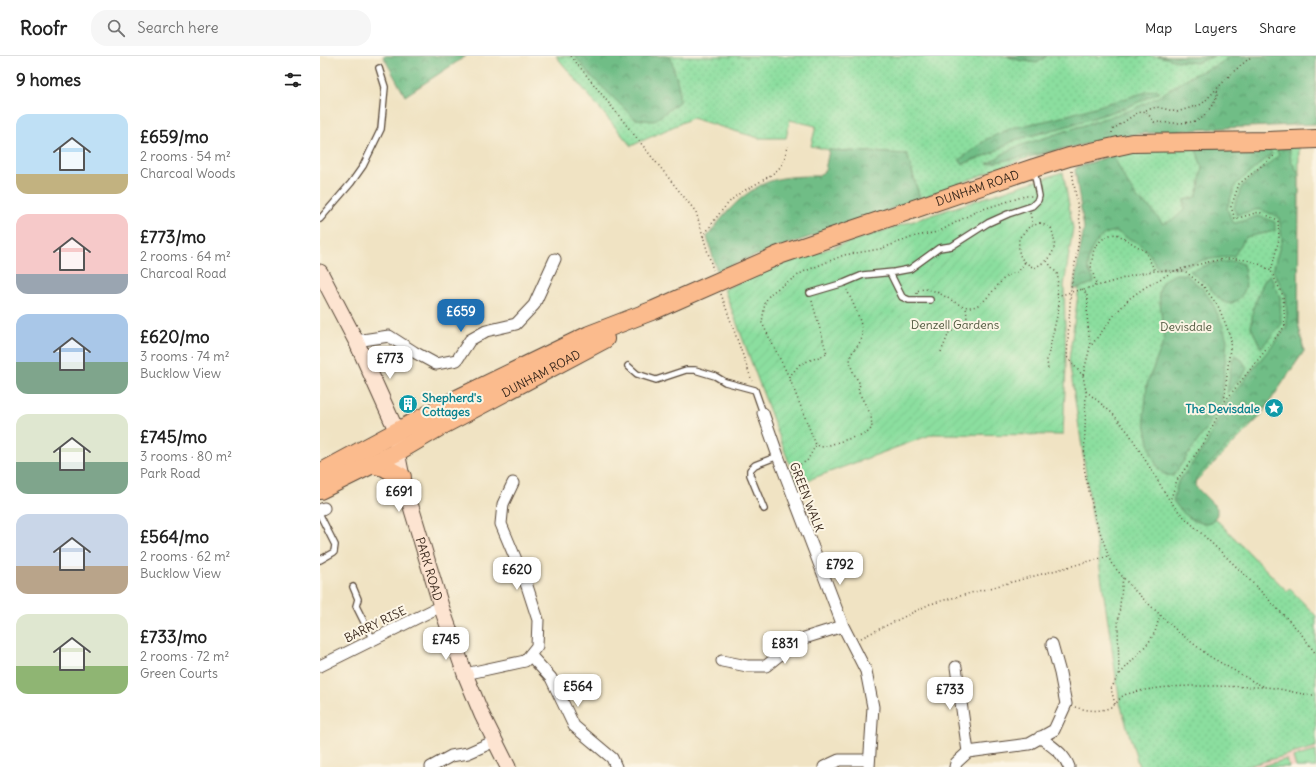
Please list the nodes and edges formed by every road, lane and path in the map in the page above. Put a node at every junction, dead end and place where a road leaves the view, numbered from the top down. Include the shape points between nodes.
1 (571, 56) edge
2 (1252, 56) edge
3 (379, 68) dead end
4 (1217, 89) junction
5 (1144, 112) junction
6 (1316, 139) edge
7 (787, 146) dead end
8 (1113, 146) junction
9 (1275, 155) dead end
10 (1034, 168) junction
11 (1074, 183) dead end
12 (1039, 196) junction
13 (1029, 208) junction
14 (320, 219) edge
15 (1033, 225) junction
16 (703, 237) junction
17 (555, 259) dead end
18 (1048, 261) junction
19 (1025, 262) junction
20 (1155, 271) junction
21 (1174, 271) junction
22 (1271, 271) junction
23 (320, 272) edge
24 (890, 273) junction
25 (717, 282) junction
26 (844, 283) junction
27 (1093, 287) junction
28 (1082, 289) junction
29 (1071, 292) junction
30 (810, 293) joint
31 (1057, 293) junction
32 (917, 300) junction
33 (930, 300) dead end
34 (966, 307) junction
35 (654, 310) junction
36 (356, 340) junction
37 (1090, 347) junction
38 (941, 352) dead end
39 (628, 366) dead end
40 (1048, 370) dead end
41 (1083, 376) junction
42 (789, 377) junction
43 (755, 390) junction
44 (1086, 391) junction
45 (1224, 403) junction
46 (763, 413) joint
47 (441, 426) junction
48 (397, 432) junction
49 (816, 445) junction
50 (397, 452) junction
51 (778, 456) junction
52 (347, 459) junction
53 (371, 464) junction
54 (784, 472) junction
55 (320, 473) edge
56 (402, 478) junction
57 (513, 483) dead end
58 (320, 490) edge
59 (1170, 501) junction
60 (764, 509) dead end
61 (321, 511) edge
62 (1109, 556) junction
63 (320, 560) edge
64 (1123, 577) junction
65 (353, 587) dead end
66 (441, 606) junction
67 (1160, 615) junction
68 (843, 626) junction
69 (373, 640) junction
70 (852, 642) junction
71 (1052, 644) dead end
72 (530, 654) junction
73 (1316, 654) edge
74 (722, 662) dead end
75 (320, 666) edge
76 (956, 667) dead end
77 (465, 674) junction
78 (1119, 674) junction
79 (1264, 687) junction
80 (1316, 696) edge
81 (1066, 704) junction
82 (1115, 704) junction
83 (1040, 738) junction
84 (495, 741) junction
85 (968, 752) junction
86 (869, 764) edge
87 (431, 767) edge
88 (508, 767) edge
89 (616, 767) edge
90 (824, 767) edge
91 (954, 767) edge
92 (1069, 767) edge

1 - 16 path via 696,212
2 - 4 path
3 - 14 lane via 385,87 381,129 351,183
4 - 5 path via 1202,104 1177,112 1157,107
4 - 5 path via 1218,95 1200,119 1183,123 1154,122 1146,111
5 - 8 path via 1137,113 1112,130
6 - 8 highway, DUNHAM ROAD via 1132,142
7 - 16 path via 779,169 736,197 719,213
8 - 10 highway, DUNHAM ROAD
9 - 22 path via 1239,184 1231,207 1234,219 1259,212 1278,220 1279,239
10 - 12 lane
10 - 25 highway, DUNHAM ROAD via 779,255
11 - 29 path via 1081,228
12 - 13 lane
12 - 42 path via 1025,196 977,211 938,232 916,236 880,250 844,255 803,272 770,294 765,302 762,324
13 - 15 path
13 - 24 lane via 988,223 952,246 939,248 910,269
15 - 18 path via 1040,223 1051,228 1055,239
15 - 19 path via 1019,238 1018,252
16 - 25 path
17 - 36 street via 534,305 516,324 486,331 470,340 456,360 436,364 389,336
18 - 19 path via 1034,268
18 - 31 path via 1058,275
19 - 34 path via 1018,272 1008,275 980,304
20 - 21 path
20 - 27 path via 1134,274
20 - 27 path via 1146,251 1117,234 1101,240 1094,249 1091,266 1096,284
21 - 22 path via 1228,259 1252,261
21 - 37 path via 1130,298
21 - 45 path via 1185,271 1204,287 1218,306 1226,325 1231,339
22 - 45 path via 1283,296 1285,326
23 - 36 main road
24 - 26 lane via 863,275
24 - 32 lane via 902,298
25 - 35 highway, DUNHAM ROAD
25 - 43 path
26 - 30 lane
26 - 49 path via 860,322 862,336 859,345 852,351 850,367 860,384 858,391 871,415 872,428 867,433 823,447
27 - 28 path
28 - 29 path
28 - 37 path via 1088,298
29 - 31 path via 1062,295
29 - 41 path via 1067,357
30 - 42 path via 828,354 800,364
31 - 40 path via 1059,308 1047,360
32 - 33 lane
32 - 34 path via 917,291 921,289 937,292
34 - 38 path via 967,317 950,333
35 - 47 highway, DUNHAM ROAD via 592,347
35 - 48 highway, DUNHAM ROAD via 589,335 522,366
36 - 48 main road
37 - 41 path
39 - 43 lane via 637,374 656,380 686,370 695,370 730,384
41 - 44 path
42 - 49 path
43 - 46 lane, GREEN WALK
44 - 59 path via 1116,417 1129,433
44 - 62 path via 1084,468 1095,518
45 - 59 path via 1205,442 1176,480
46 - 51 street, GREEN WALK
47 - 48 highway via 432,424 406,434
47 - 50 highway, DUNHAM ROAD
48 - 50 main road, PARK ROAD
48 - 52 highway, DUNHAM ROAD
49 - 54 path via 807,461
50 - 52 highway via 391,447 384,447 360,459
50 - 53 highway, DUNHAM ROAD
50 - 56 main road, PARK ROAD
51 - 54 street, GREEN WALK
51 - 60 lane via 755,465 750,470
52 - 55 highway, DUNHAM ROAD
53 - 56 highway via 384,467
53 - 58 highway, DUNHAM ROAD
54 - 68 street, GREEN WALK via 797,496
56 - 66 main road, PARK ROAD
57 - 72 street via 503,504 501,524 538,620 537,646
59 - 73 path via 1299,631
61 - 63 lane via 336,548
62 - 64 path via 1111,563
62 - 70 path via 930,604
64 - 67 path
64 - 78 path via 1118,624
65 - 69 lane via 358,599 356,606
66 - 69 street, BARRY RISE
66 - 77 main road, PARK ROAD
67 - 78 path via 1149,642
67 - 79 path via 1209,656
68 - 70 street, GREEN WALK
68 - 74 street via 798,640 766,666
69 - 75 street, BARRY RISE
70 - 86 street, GREEN WALK via 866,671 873,707
71 - 81 street
72 - 77 street via 525,661
72 - 89 street via 550,678 574,726 612,758
76 - 85 street
77 - 84 main road, PARK ROAD
78 - 82 path via 1111,689
79 - 80 path
79 - 82 path via 1162,688 1126,694
81 - 82 path via 1089,711 1110,708
81 - 83 street via 1054,730
83 - 85 street via 1029,744
83 - 92 street via 1066,759
84 - 87 street via 468,753 451,756
84 - 88 main road, PARK ROAD
85 - 91 street
86 - 90 street via 839,760

